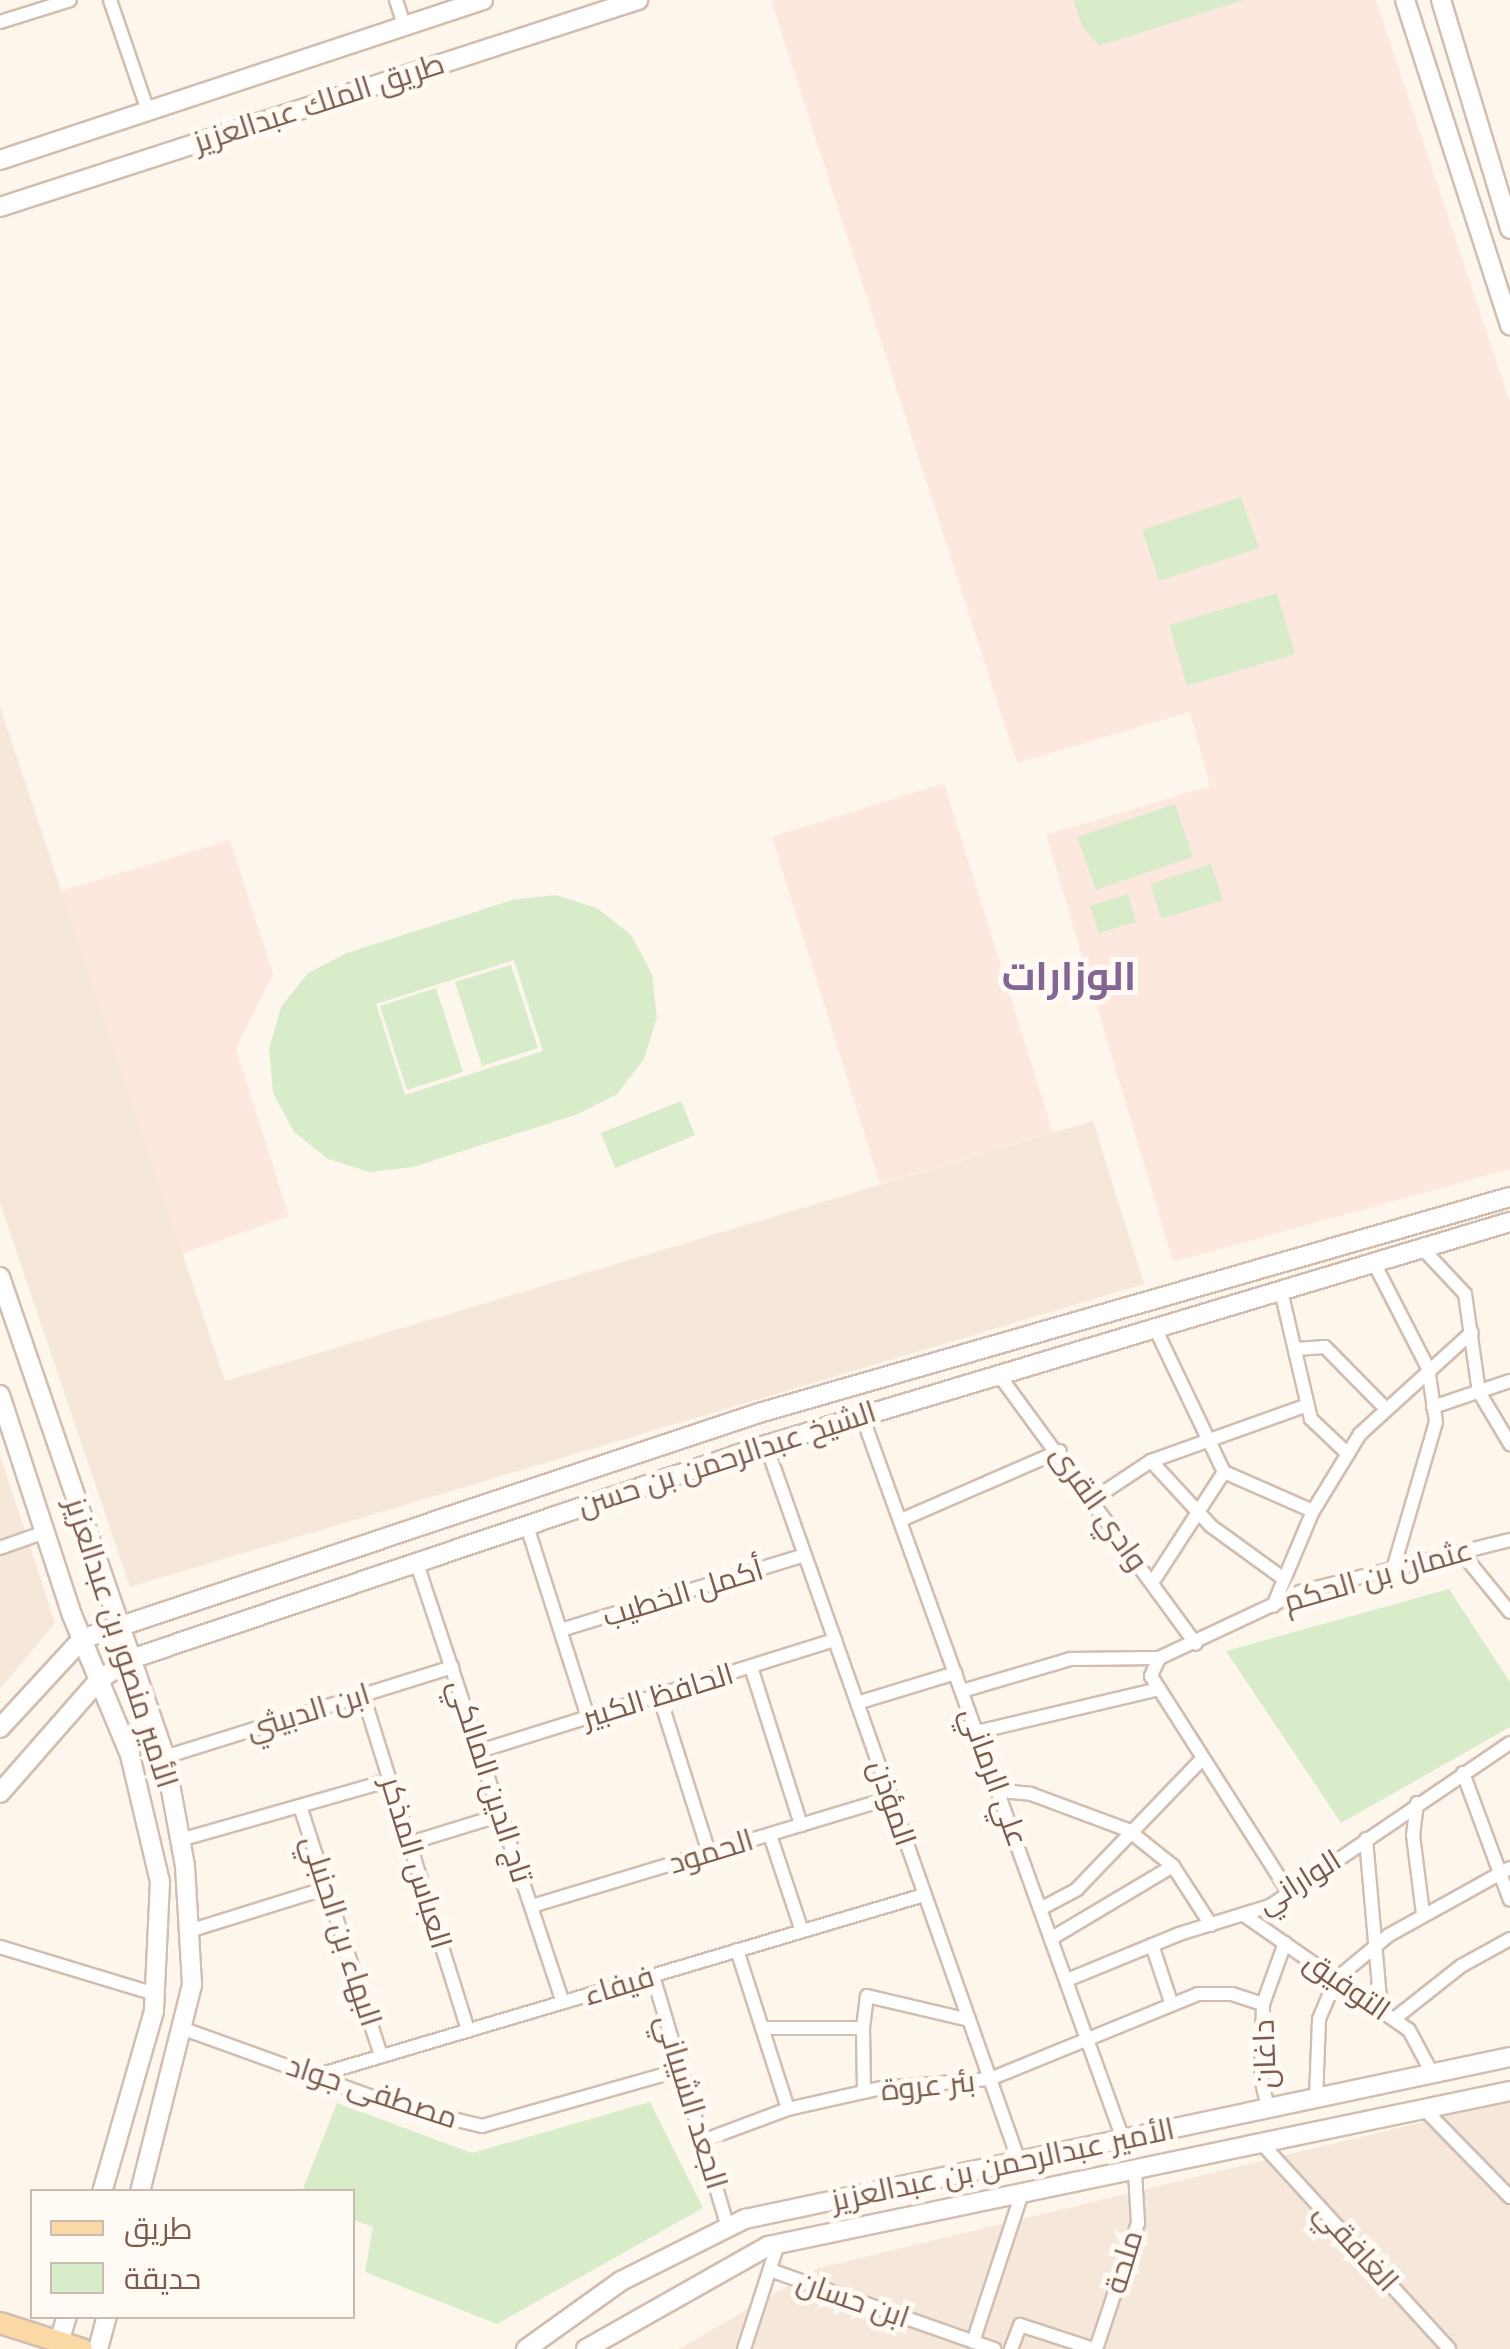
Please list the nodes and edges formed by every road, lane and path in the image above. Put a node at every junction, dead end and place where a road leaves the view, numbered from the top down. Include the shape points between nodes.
1 (70, 0) edge
2 (110, 0) edge
3 (396, 0) edge
4 (482, 0) edge
5 (638, 0) edge
6 (1406, 0) edge
7 (1441, 0) edge
8 (0, 22) edge
9 (405, 28) junction
10 (148, 110) junction
11 (0, 160) edge
12 (0, 207) edge
13 (1510, 229) edge
14 (1510, 325) edge
15 (1510, 1197) edge
16 (1510, 1222) edge
17 (1422, 1248) junction
18 (1374, 1263) junction
19 (0, 1277) edge
20 (1282, 1291) junction
21 (1155, 1328) junction
22 (1472, 1332) junction
23 (1296, 1349) junction
24 (1428, 1368) junction
25 (999, 1375) junction
26 (1510, 1381) edge
27 (1479, 1392) junction
28 (0, 1395) edge
29 (1307, 1404) junction
30 (1433, 1407) junction
31 (1386, 1408) junction
32 (862, 1416) junction
33 (1212, 1439) junction
34 (1510, 1444) edge
35 (766, 1445) junction
36 (1060, 1451) junction
37 (1348, 1454) junction
38 (1151, 1462) junction
39 (606, 1464) junction
40 (1224, 1472) junction
41 (617, 1493) junction
42 (1092, 1500) junction
43 (1313, 1511) junction
44 (1197, 1512) junction
45 (901, 1520) junction
46 (526, 1523) junction
47 (46, 1532) junction
48 (1510, 1540) edge
49 (0, 1548) edge
50 (1462, 1552) junction
51 (805, 1555) junction
52 (416, 1561) junction
53 (1392, 1569) junction
54 (1284, 1579) junction
55 (1152, 1583) junction
56 (1273, 1606) junction
57 (1510, 1612) edge
58 (118, 1628) junction
59 (560, 1630) junction
60 (82, 1639) junction
61 (835, 1640) junction
62 (1196, 1644) junction
63 (1158, 1658) junction
64 (128, 1660) junction
65 (452, 1667) junction
66 (750, 1667) junction
67 (956, 1673) junction
68 (98, 1680) junction
69 (1159, 1689) junction
70 (962, 1690) junction
71 (364, 1695) junction
72 (659, 1695) junction
73 (857, 1703) junction
74 (588, 1717) junction
75 (0, 1728) edge
76 (978, 1732) junction
77 (1510, 1742) edge
78 (480, 1751) junction
79 (165, 1757) junction
80 (1200, 1760) junction
81 (1463, 1773) junction
82 (390, 1780) junction
83 (999, 1792) junction
84 (0, 1793) edge
85 (890, 1798) junction
86 (1417, 1803) junction
87 (300, 1806) junction
88 (501, 1815) junction
89 (801, 1825) junction
90 (1128, 1830) junction
91 (770, 1834) junction
92 (1366, 1838) junction
93 (180, 1840) junction
94 (410, 1843) junction
95 (709, 1853) junction
96 (1173, 1866) junction
97 (1506, 1870) edge
98 (327, 1888) junction
99 (924, 1894) junction
100 (1289, 1894) junction
101 (1510, 1900) edge
102 (532, 1906) junction
103 (1042, 1908) junction
104 (1244, 1914) junction
105 (1423, 1914) junction
106 (1211, 1924) junction
107 (189, 1931) junction
108 (802, 1931) junction
109 (1052, 1938) junction
110 (1510, 1939) edge
111 (1285, 1943) junction
112 (1152, 1945) junction
113 (1377, 1946) junction
114 (0, 1948) edge
115 (737, 1950) junction
116 (653, 1976) junction
117 (1336, 1979) junction
118 (1067, 1980) junction
119 (154, 1994) junction
120 (564, 2002) junction
121 (1171, 2002) junction
122 (1263, 2004) junction
123 (1381, 2010) junction
124 (968, 2020) junction
125 (1394, 2020) junction
126 (181, 2028) junction
127 (762, 2028) junction
128 (863, 2028) junction
129 (468, 2031) junction
130 (1087, 2038) junction
131 (381, 2056) junction
132 (1510, 2057) edge
133 (680, 2070) junction
134 (1432, 2074) junction
135 (315, 2076) junction
136 (990, 2080) junction
137 (1510, 2091) edge
138 (864, 2092) junction
139 (1316, 2098) junction
140 (1268, 2108) junction
141 (788, 2109) junction
142 (1426, 2110) junction
143 (1123, 2139) junction
144 (702, 2141) junction
145 (1263, 2145) junction
146 (1019, 2161) junction
147 (1135, 2172) junction
148 (902, 2186) junction
149 (103, 2189) edge
150 (141, 2189) edge
151 (1021, 2196) junction
152 (1510, 2197) edge
153 (908, 2218) junction
154 (728, 2228) junction
155 (778, 2244) junction
156 (770, 2270) junction
157 (65, 2319) edge
158 (106, 2319) edge
159 (0, 2323) edge
160 (59, 2342) junction
161 (973, 2342) junction
162 (1443, 2347) edge
163 (82, 2349) edge
164 (98, 2349) edge
165 (526, 2349) edge
166 (586, 2349) edge
167 (744, 2349) edge
168 (994, 2349) edge
169 (1011, 2349) edge
170 (1095, 2349) edge

1 - 8 street
2 - 10 street
3 - 9 street
4 - 9 street, طريق الملك عبدالعزيز
5 - 12 street, طريق الملك عبدالعزيز
6 - 14 street
7 - 13 street
9 - 10 street, طريق الملك عبدالعزيز
10 - 11 street, طريق الملك عبدالعزيز
15 - 39 street, الشيخ عبدالرحمن بن حسن via 759,1413
16 - 17 street, الشيخ عبدالرحمن بن حسن
17 - 18 street, الشيخ عبدالرحمن بن حسن
17 - 22 street via 1465,1294
18 - 20 street, الشيخ عبدالرحمن بن حسن
18 - 24 street
19 - 58 street, الأمير منصور بن عبدالعزيز
20 - 21 street, الشيخ عبدالرحمن بن حسن
20 - 23 street
21 - 25 street, الشيخ عبدالرحمن بن حسن
21 - 33 street
22 - 24 street
22 - 27 street
23 - 29 street
23 - 31 street via 1326,1347
24 - 30 street
24 - 31 street
25 - 32 street, الشيخ عبدالرحمن بن حسن
25 - 36 street, وادي القرى
26 - 27 street
27 - 30 street
27 - 34 street
28 - 47 street, الأمير منصور بن عبدالعزيز
29 - 33 street
29 - 37 street via 1312,1419
30 - 53 street via 1436,1422
31 - 37 street
32 - 35 street, الشيخ عبدالرحمن بن حسن
32 - 45 street, علي الرماني
33 - 38 street
33 - 40 street
35 - 41 street, الشيخ عبدالرحمن بن حسن
35 - 51 street, المؤذن
36 - 42 street, وادي القرى
36 - 45 street
37 - 43 street
38 - 42 street
38 - 44 street
39 - 41 street
39 - 58 street, الشيخ عبدالرحمن بن حسن
40 - 43 street
40 - 44 street
41 - 46 street, الشيخ عبدالرحمن بن حسن
42 - 55 street, وادي القرى
43 - 54 street
44 - 54 street
44 - 55 street
45 - 67 street, علي الرماني
46 - 52 street, الشيخ عبدالرحمن بن حسن
46 - 59 street
47 - 49 street
47 - 60 street, الأمير منصور بن عبدالعزيز
48 - 50 street, عثمان بن الحكم
50 - 53 street, عثمان بن الحكم
50 - 57 street
51 - 59 street, أكمل الخطيب
51 - 61 street, المؤذن
52 - 64 street, الشيخ عبدالرحمن بن حسن
52 - 65 street, تاج الدين المالكي
53 - 56 street, عثمان بن الحكم via 1300,1592
54 - 56 street
55 - 62 street, وادي القرى
56 - 62 street, عثمان بن الحكم
58 - 60 street, الشيخ عبدالرحمن بن حسن
58 - 64 street, الأمير منصور بن عبدالعزيز
59 - 74 street
60 - 68 street, الأمير منصور بن عبدالعزيز
60 - 75 street
61 - 66 street, الحافظ الكبير
61 - 73 street, المؤذن
62 - 63 street, عثمان بن الحكم
63 - 69 street via 1151,1676
63 - 70 street, عثمان بن الحكم via 1072,1659
64 - 68 street, الشيخ عبدالرحمن بن حسن
64 - 79 street, الأمير منصور بن عبدالعزيز
65 - 71 street, ابن الدبيثي
65 - 78 street, تاج الدين المالكي
66 - 72 street, الحافظ الكبير
66 - 89 street
67 - 70 street, علي الرماني
67 - 73 street
68 - 84 street, الشيخ عبدالرحمن بن حسن
68 - 119 street, الأمير منصور بن عبدالعزيز via 130,1755 160,1882
69 - 76 street
69 - 80 street
70 - 76 street, علي الرماني
71 - 79 street, ابن الدبيثي
71 - 82 street, العباس المذكر
72 - 74 street, الحافظ الكبير
72 - 95 street
73 - 85 street, المؤذن
74 - 78 street, الحافظ الكبير
76 - 83 street, علي الرماني
77 - 81 street, الواراني
78 - 88 street, تاج الدين المالكي
79 - 93 street, الأمير منصور بن عبدالعزيز
80 - 90 street
80 - 100 street
81 - 86 street, الواراني
81 - 97 street
82 - 87 street
82 - 94 street, العباس المذكر
83 - 90 street via 1031,1794
83 - 103 street, علي الرماني
85 - 89 street, الحمود
85 - 99 street, المؤذن
86 - 92 street, الواراني
86 - 105 street
87 - 93 street
87 - 98 street, البهاء بن الحنبلي
88 - 94 street
88 - 102 street, تاج الدين المالكي
89 - 91 street, الحمود
90 - 96 street
90 - 103 street via 1076,1889
91 - 95 street, الحمود
91 - 108 street
92 - 100 street, الواراني
92 - 113 street
93 - 107 street, الأمير منصور بن عبدالعزيز
94 - 129 street, العباس المذكر
95 - 102 street, الحمود
96 - 106 street
96 - 109 street
97 - 101 street
97 - 105 street
98 - 107 street
98 - 131 street, البهاء بن الحنبلي
99 - 108 street, فيفاء
99 - 124 street, المؤذن
100 - 104 street, الواراني
102 - 120 street, تاج الدين المالكي
103 - 109 street, علي الرماني
104 - 106 street, الواراني
104 - 111 street, التوفيق
105 - 113 street
106 - 112 street, الواراني
107 - 126 street, الأمير منصور بن عبدالعزيز via 192,1985
108 - 115 street, فيفاء
109 - 118 street, علي الرماني
110 - 125 street via 1461,1966
111 - 117 street, التوفيق
111 - 122 street, داغان
112 - 118 street, الواراني
112 - 121 street
113 - 117 street
113 - 123 street
114 - 119 street
115 - 116 street, فيفاء
115 - 127 street
116 - 120 street, فيفاء
116 - 133 street, الجعد الشيباني
117 - 123 street, التوفيق
117 - 139 street via 1319,2019
118 - 130 street, علي الرماني
119 - 149 street, الأمير منصور بن عبدالعزيز
120 - 129 street, فيفاء
121 - 122 street, بئر عروة via 1232,1994
121 - 130 street, بئر عروة
122 - 140 street, داغان via 1261,2077
123 - 125 street, التوفيق
124 - 128 street via 867,1996
124 - 136 street, المؤذن
125 - 134 street, التوفيق via 1409,2030
126 - 135 street, مصطفى جواد
126 - 150 street, الأمير منصور بن عبدالعزيز
127 - 128 street
127 - 141 street
128 - 138 street
129 - 131 street, فيفاء
130 - 136 street, بئر عروة
130 - 143 street, علي الرماني
131 - 135 street, فيفاء
132 - 134 street, الأمير عبدالرحمن بن عبدالعزيز
133 - 135 street, مصطفى جواد via 482,2126
133 - 144 street, الجعد الشيباني
134 - 139 street, الأمير عبدالرحمن بن عبدالعزيز
136 - 138 street, بئر عروة
136 - 146 street, المؤذن
137 - 142 street, الأمير عبدالرحمن بن عبدالعزيز
138 - 141 street, بئر عروة
139 - 140 street, الأمير عبدالرحمن بن عبدالعزيز
140 - 143 street, الأمير عبدالرحمن بن عبدالعزيز
141 - 144 street, بئر عروة
142 - 145 street, الأمير عبدالرحمن بن عبدالعزيز
142 - 152 street
143 - 146 street, الأمير عبدالرحمن بن عبدالعزيز
144 - 154 street, الجعد الشيباني
145 - 147 street, الأمير عبدالرحمن بن عبدالعزيز
145 - 162 street, الغافقي
146 - 148 street, الأمير عبدالرحمن بن عبدالعزيز
147 - 151 street, الأمير عبدالرحمن بن عبدالعزيز
147 - 170 street, ملحة via 1138,2223
148 - 153 street
148 - 154 street, الأمير عبدالرحمن بن عبدالعزيز
151 - 153 street, الأمير عبدالرحمن بن عبدالعزيز
151 - 161 street
153 - 155 street, الأمير عبدالرحمن بن عبدالعزيز
154 - 165 street, الأمير عبدالرحمن بن عبدالعزيز via 621,2281
155 - 156 street
155 - 166 street, الأمير عبدالرحمن بن عبدالعزيز
156 - 161 street, ابن حسان
156 - 167 street
157 - 160 street
158 - 164 street
159 - 160 main road
160 - 163 main road
161 - 168 street, ابن حسان
169 - 170 street via 1020,2325

